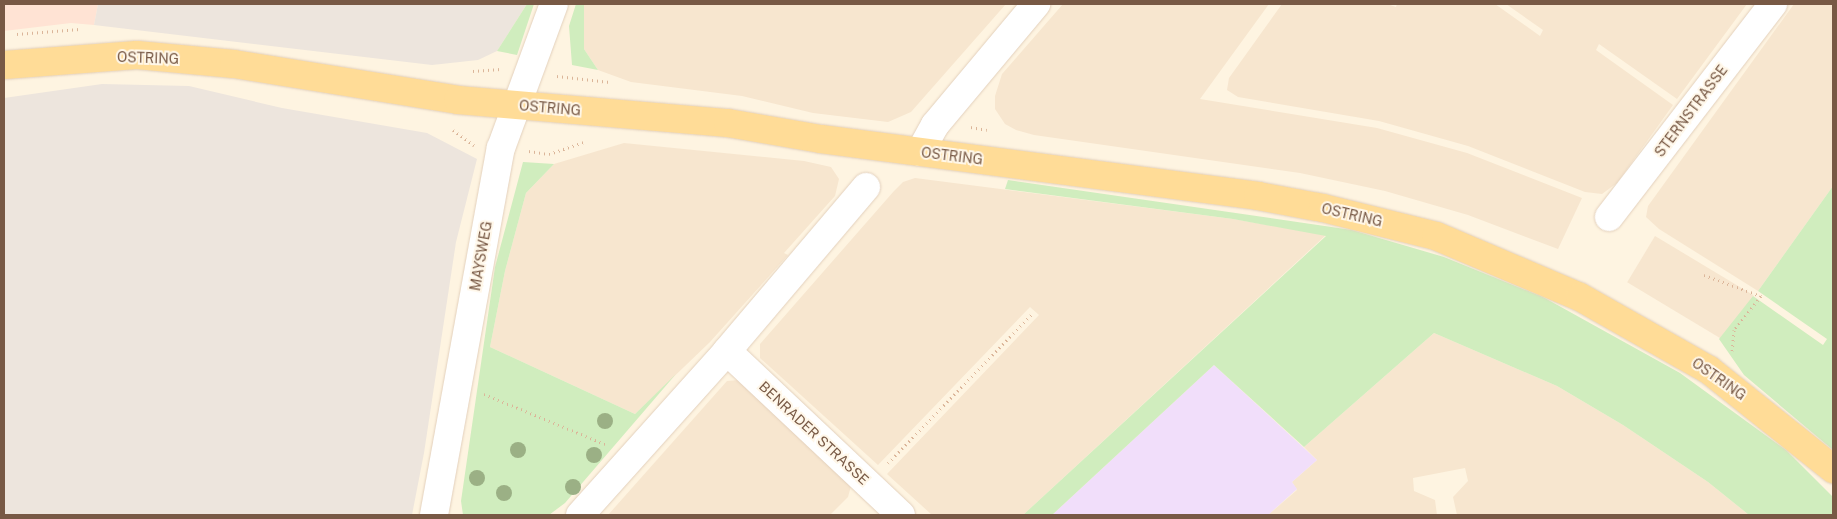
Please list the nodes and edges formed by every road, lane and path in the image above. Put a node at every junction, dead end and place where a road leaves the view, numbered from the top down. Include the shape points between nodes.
1 (554, 4) edge
2 (1036, 4) edge
3 (1773, 4) edge
4 (4, 65) edge
5 (518, 105) junction
6 (920, 152) junction
7 (866, 187) dead end
8 (1609, 217) dead end
9 (1704, 275) dead end
10 (1032, 314) dead end
11 (727, 351) junction
12 (1731, 354) dead end
13 (458, 382) junction
14 (634, 454) junction
15 (1833, 469) edge
16 (868, 484) junction
17 (434, 515) edge
18 (580, 515) edge
19 (901, 515) edge

1 - 5 street, MAYSWEG
2 - 6 street via 935,125
3 - 8 street, STERNSTRASSE
4 - 5 main road, OSTRING via 137,55 234,64 458,100
5 - 6 main road, OSTRING via 728,123
5 - 13 street, MAYSWEG via 501,148
6 - 15 main road, OSTRING via 1258,196 1323,208 1436,236 1580,297 1709,370
7 - 11 street
9 - 12 path via 1761,296 1734,330
10 - 16 path
11 - 14 street
11 - 16 street, BENRADER STRASSE
13 - 14 path via 574,433
13 - 17 street, MAYSWEG
14 - 18 street
16 - 19 street, BENRADER STRASSE

